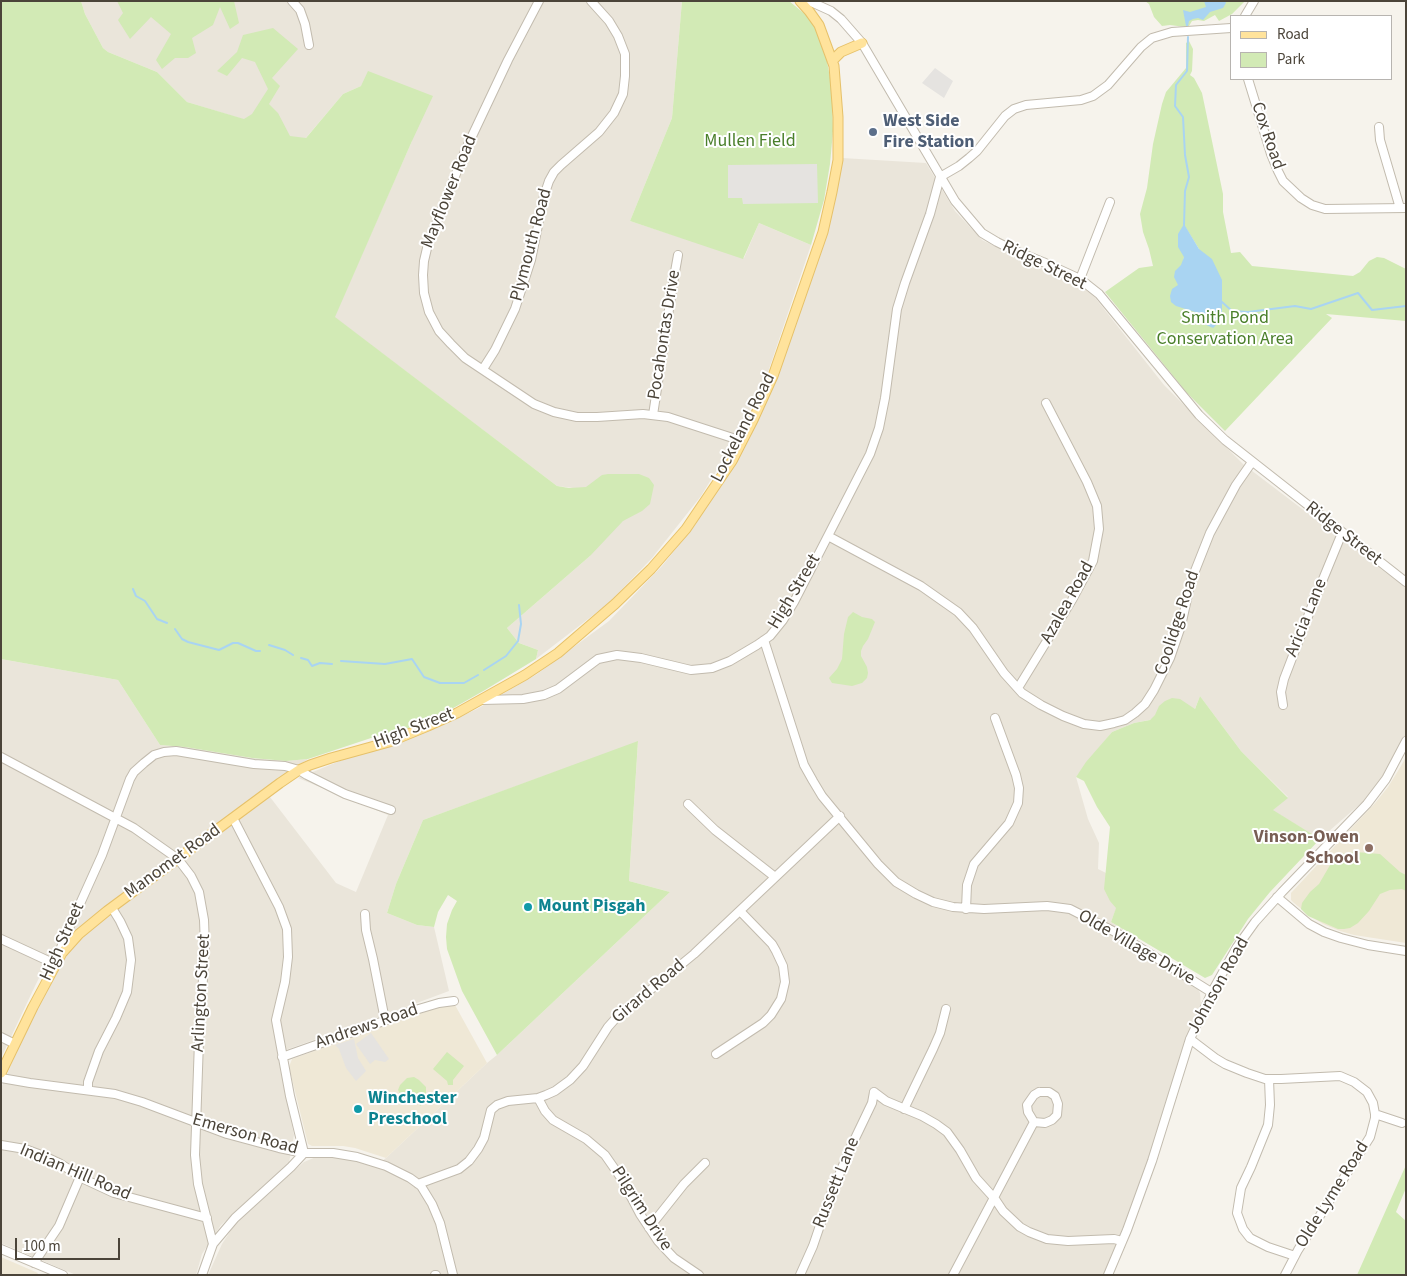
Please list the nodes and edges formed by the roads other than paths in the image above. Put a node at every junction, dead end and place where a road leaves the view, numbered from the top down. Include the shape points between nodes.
1 (292, 1) edge
2 (539, 1) edge
3 (591, 1) edge
4 (800, 1) edge
5 (809, 1) edge
6 (1254, 1) edge
7 (1246, 15) edge
8 (1230, 28) edge
9 (862, 43) junction
10 (309, 45) dead end
11 (832, 60) junction
12 (1248, 80) edge
13 (1379, 127) dead end
14 (940, 177) junction
15 (1110, 202) dead end
16 (1403, 208) edge
17 (678, 255) dead end
18 (1080, 279) junction
19 (483, 369) junction
20 (1046, 403) dead end
21 (653, 416) junction
22 (742, 441) junction
23 (1252, 462) junction
24 (1342, 533) junction
25 (828, 536) junction
26 (1406, 582) edge
27 (764, 640) junction
28 (1018, 688) junction
29 (482, 700) junction
30 (1283, 705) dead end
31 (995, 718) dead end
32 (1406, 741) edge
33 (1, 756) edge
34 (300, 770) junction
35 (688, 804) dead end
36 (391, 810) dead end
37 (840, 816) junction
38 (116, 818) junction
39 (233, 818) junction
40 (178, 859) junction
41 (775, 877) junction
42 (1277, 897) junction
43 (112, 908) junction
44 (966, 909) junction
45 (740, 911) junction
46 (365, 914) dead end
47 (1, 939) edge
48 (1406, 951) edge
49 (56, 964) junction
50 (1212, 992) junction
51 (454, 1001) dead end
52 (946, 1009) dead end
53 (385, 1020) junction
54 (1, 1037) edge
55 (1190, 1039) junction
56 (15, 1044) junction
57 (716, 1054) dead end
58 (282, 1057) junction
59 (1, 1073) edge
60 (1, 1078) edge
61 (1269, 1079) junction
62 (88, 1090) junction
63 (538, 1098) junction
64 (904, 1108) junction
65 (1375, 1114) junction
66 (196, 1122) junction
67 (1034, 1122) junction
68 (1402, 1123) dead end
69 (1, 1145) edge
70 (304, 1153) junction
71 (705, 1162) dead end
72 (80, 1177) junction
73 (418, 1184) junction
74 (994, 1199) junction
75 (207, 1218) junction
76 (649, 1228) junction
77 (1122, 1241) junction
78 (213, 1244) junction
79 (1, 1249) edge
80 (1295, 1256) junction
81 (34, 1263) junction
82 (63, 1275) edge
83 (202, 1275) edge
84 (453, 1275) edge
85 (699, 1275) edge
86 (800, 1275) edge
87 (953, 1275) edge
88 (1108, 1275) edge
89 (1285, 1275) edge

1 - 10 street via 300,10
2 - 19 street, Mayflower Road via 465,151 424,261 424,293 439,331 465,358
3 - 19 street, Plymouth Road via 609,21 625,54 623,94 614,113 599,132 561,165 549,181 531,260 515,308
4 - 11 main road, Lockeland Road via 819,25
5 - 9 street, Ridge Street via 831,11
6 - 7 street
8 - 14 street via 1159,35 1147,41 1108,85 1093,96 1022,106 1008,113 977,151
9 - 11 main road via 841,52
9 - 14 street, Ridge Street
11 - 22 main road, Lockeland Road via 838,109 838,160 823,232 773,376
12 - 16 street, Cox Road via 1278,171 1283,181 1301,198 1326,209
13 - 16 street via 1380,140
14 - 18 street, Ridge Street via 982,233
14 - 25 street, High Street via 897,309 879,428 870,454
15 - 18 street
17 - 21 street, Pocahontas Drive
18 - 23 street, Ridge Street via 1099,294 1199,416
19 - 21 street, Mayflower Road via 534,404 564,415
20 - 28 street, Azalea Road via 1097,506 1098,528 1093,561
21 - 22 street, Mayflower Road via 668,417
22 - 29 main road, Lockeland Road via 686,529 651,569 558,652
23 - 24 street, Ridge Street
23 - 28 street, Coolidge Road via 1210,533 1191,581 1170,658 1145,704 1125,720 1100,726 1084,724 1041,705
24 - 26 street, Ridge Street
24 - 30 street, Aricia Lane via 1284,679
25 - 27 street, High Street via 783,620
25 - 28 street, Coolidge Road via 921,586 958,612
27 - 29 street, High Street via 712,668 691,670 617,655 598,659 558,689 544,695
27 - 37 street, Olde Village Drive via 804,765 822,796
29 - 34 main road, High Street via 389,742
31 - 44 street via 1016,775 1018,803 1009,823 974,864 967,885
32 - 42 street, Johnson Road via 1386,779 1367,804
33 - 38 street, Arlington Street
34 - 36 street via 345,794
34 - 38 street, High Street via 176,751 164,752 154,755 134,772
34 - 39 main road, Manomet Road
35 - 41 street via 715,830
37 - 41 street, Girard Road
37 - 44 street, Olde Village Drive via 896,882 933,902
38 - 40 street, Arlington Street
38 - 49 street, High Street
39 - 40 main road, Manomet Road
39 - 58 street via 279,906 287,929 285,982 276,1020
40 - 43 main road, Manomet Road
40 - 66 street, Arlington Street via 199,892 206,947
41 - 45 street, Girard Road
42 - 48 street via 1309,924 1324,932 1368,945
42 - 50 street, Johnson Road via 1237,947
43 - 49 main road, Manomet Road via 79,934
43 - 62 street via 128,938 131,960 127,992 99,1051
44 - 50 street, Olde Village Drive via 1047,906 1070,910 1115,932
45 - 57 street via 772,944 783,966 784,987 781,999 763,1023
45 - 63 street, Girard Road via 694,954 616,1018 570,1080
46 - 53 street
47 - 49 street
49 - 56 main road, High Street
50 - 55 street, Johnson Road
51 - 53 street, Andrews Road
52 - 64 street via 940,1033
53 - 58 street, Andrews Road
54 - 56 street
55 - 61 street via 1225,1064
55 - 77 street, Johnson Road via 1152,1161
56 - 59 main road, High Street
58 - 70 street
60 - 62 street, Emerson Road
61 - 65 street via 1340,1076 1366,1092
61 - 80 street via 1268,1125 1241,1188 1237,1213 1250,1238
62 - 66 street, Emerson Road via 115,1094
63 - 73 street, Girard Road via 508,1101 491,1110 484,1138 469,1160 460,1169
63 - 76 street, Pilgrim Drive via 554,1120 586,1139 609,1159
64 - 74 street via 948,1132 976,1178
64 - 86 street, Russett Lane via 874,1092
65 - 68 street
65 - 80 street, Olde Lyme Road via 1370,1137
66 - 70 street, Emerson Road via 227,1134
66 - 75 street, Arlington Street via 198,1184
67 - 67 street via 1045,1123 1057,1115 1057,1100 1049,1092 1039,1092 1027,1105
67 - 74 street
69 - 72 street, Indian Hill Road via 44,1156
70 - 73 street, Emerson Road via 358,1157 386,1166
70 - 78 street via 235,1218
71 - 76 street
72 - 75 street, Indian Hill Road via 114,1194
72 - 81 street via 59,1226
73 - 84 street, Emerson Road via 440,1223
74 - 77 street via 1020,1227 1047,1239
74 - 87 street
75 - 78 street, Arlington Street
76 - 85 street, Pilgrim Drive via 674,1258
77 - 88 street, Johnson Road
78 - 83 street
79 - 81 street
80 - 89 street, Olde Lyme Road
81 - 82 street

